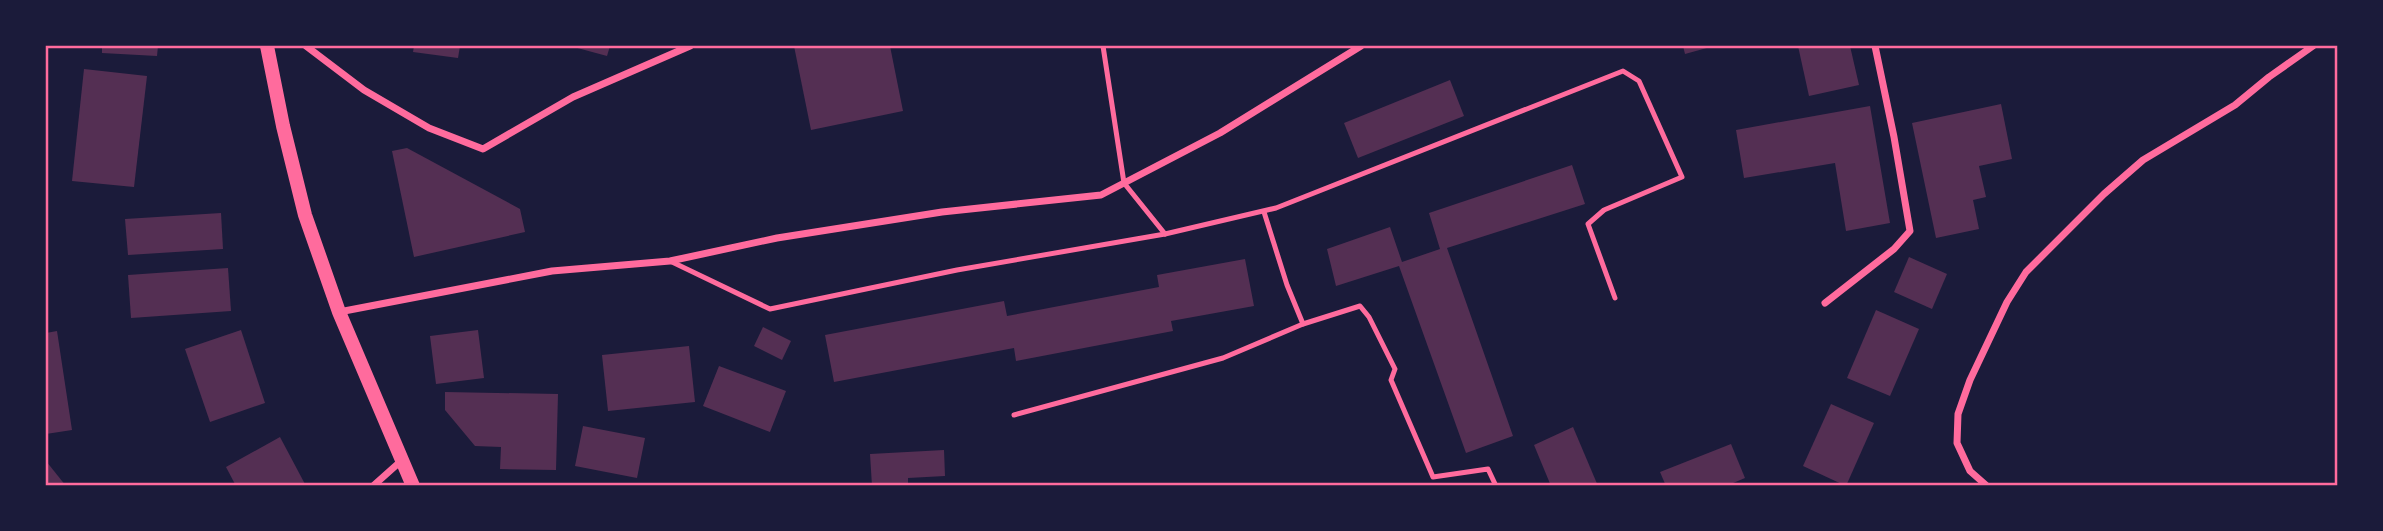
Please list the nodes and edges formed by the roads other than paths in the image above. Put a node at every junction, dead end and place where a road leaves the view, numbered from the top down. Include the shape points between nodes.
1 (267, 46) edge
2 (306, 46) edge
3 (690, 46) edge
4 (1103, 46) edge
5 (1361, 46) edge
6 (1875, 46) edge
7 (2313, 46) edge
8 (1124, 183) junction
9 (1264, 212) junction
10 (1165, 234) junction
11 (670, 261) junction
12 (1615, 298) dead end
13 (1825, 303) dead end
14 (340, 312) junction
15 (1303, 324) junction
16 (1014, 415) dead end
17 (402, 460) junction
18 (373, 485) edge
19 (414, 485) edge
20 (1496, 485) edge
21 (1987, 485) edge

1 - 14 main road via 305,215
2 - 3 street via 364,90 429,128 483,149 573,97
4 - 8 lane
5 - 8 street via 1220,133
6 - 13 street via 1910,231
7 - 21 street via 2235,105 2143,160 2026,272 2002,312 1958,414 1957,443 1970,471
8 - 10 lane
8 - 11 street via 1101,195 942,212 777,238
9 - 10 lane
9 - 12 lane via 1623,71 1639,81 1682,177 1604,210 1588,224
9 - 15 lane
10 - 11 lane via 770,309
11 - 14 street via 552,271
14 - 17 main road
15 - 16 lane via 1223,358
15 - 20 lane via 1360,306 1395,369 1391,380 1433,477 1488,469
17 - 18 street
17 - 19 main road

